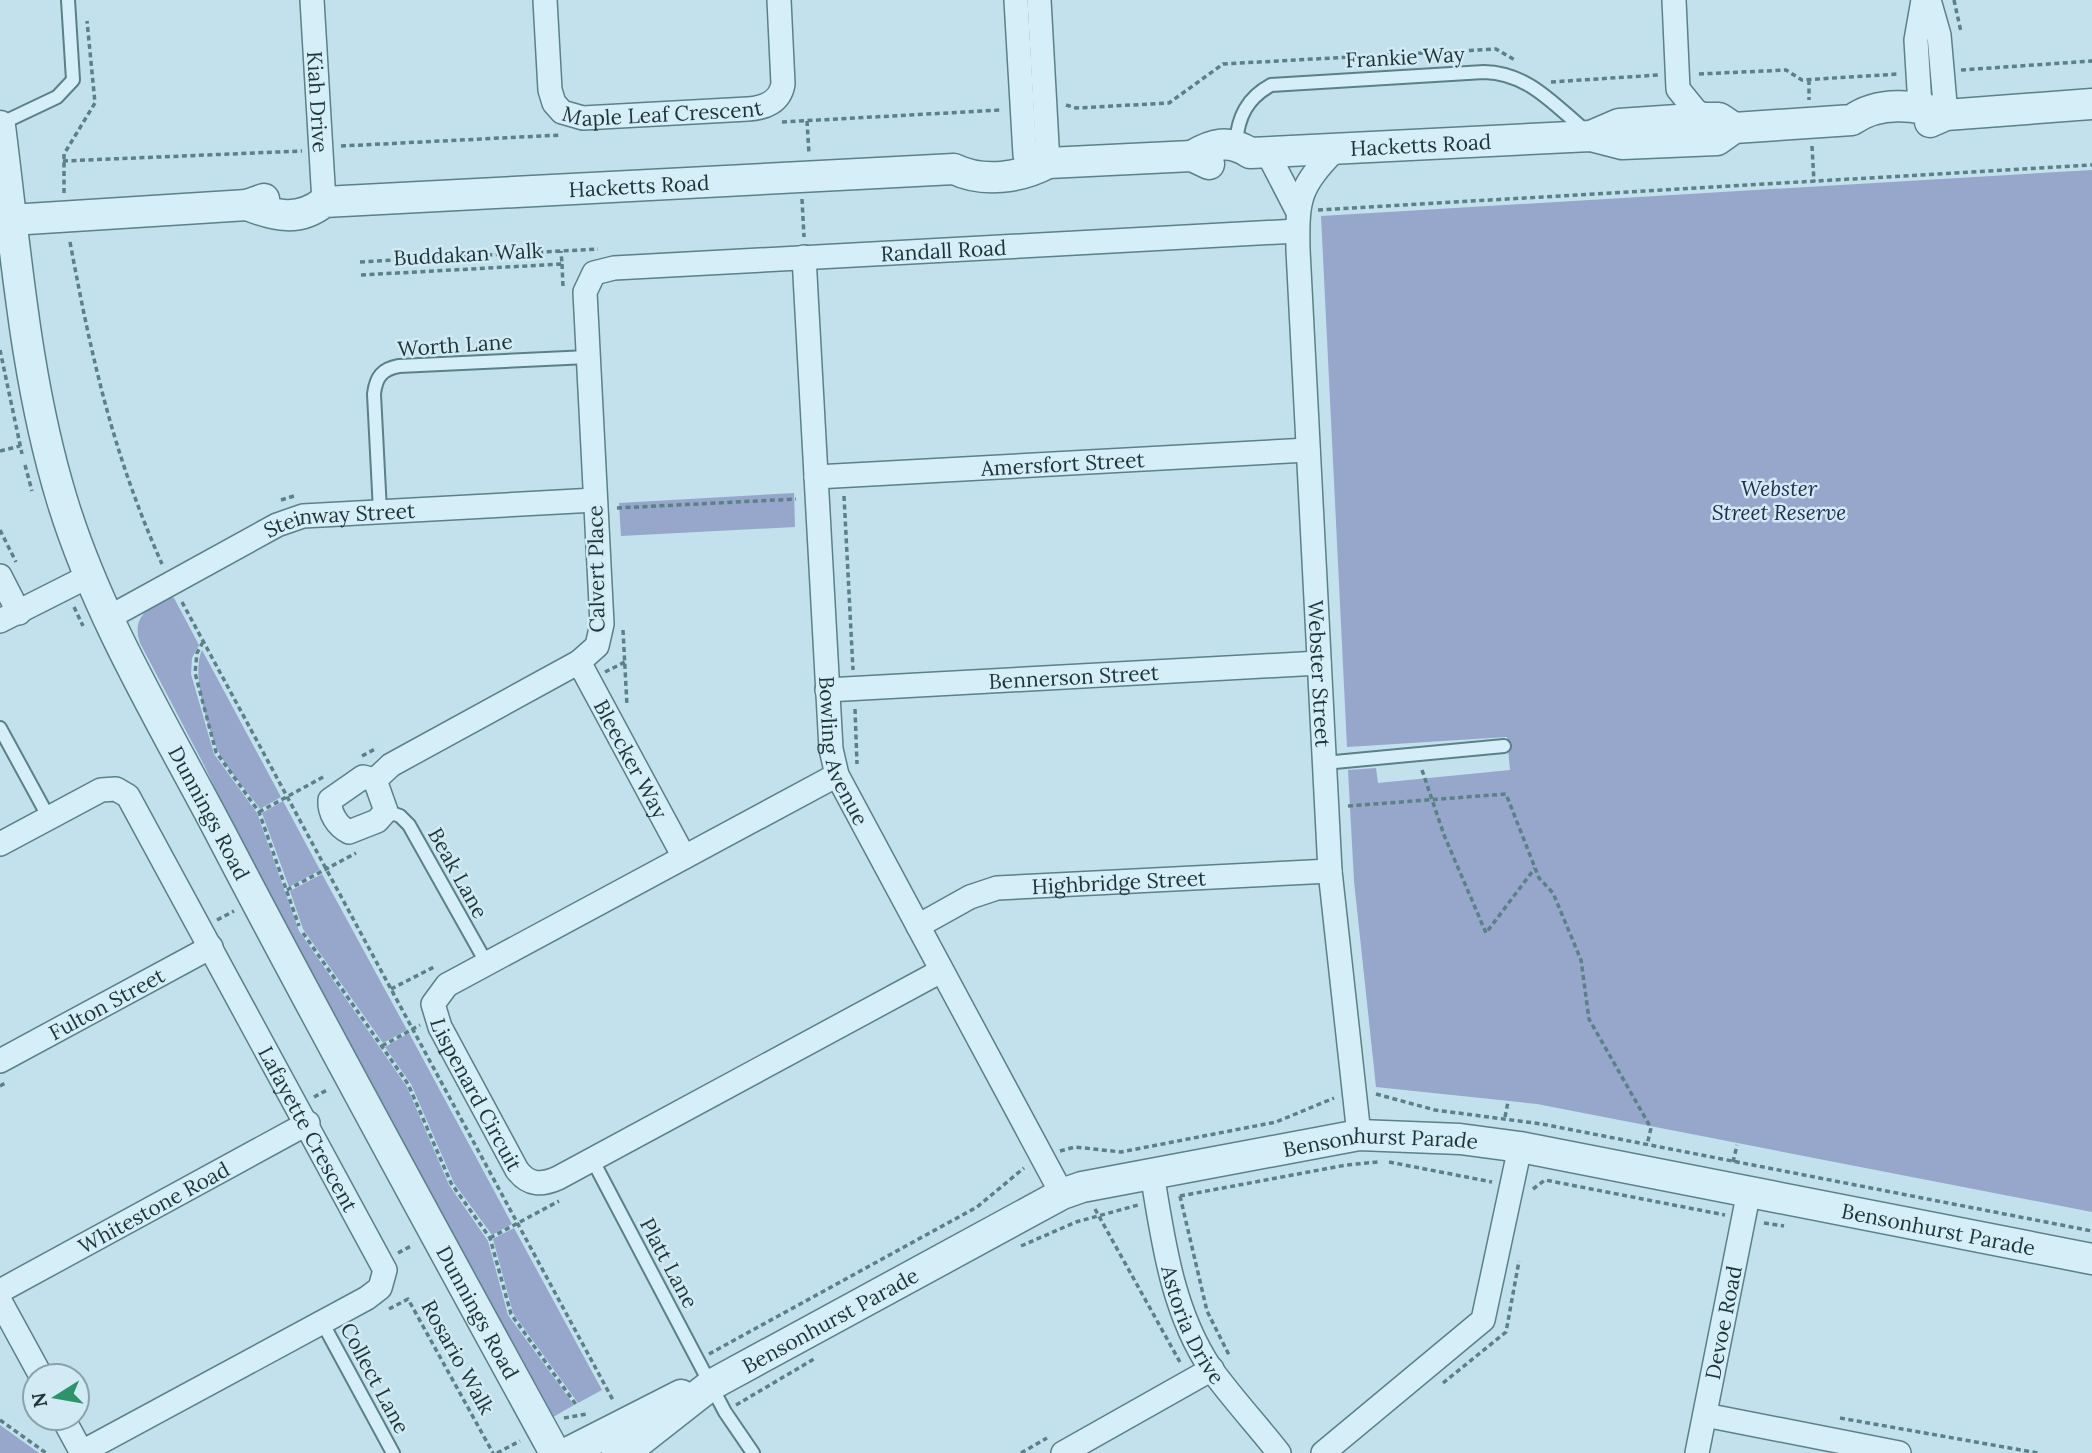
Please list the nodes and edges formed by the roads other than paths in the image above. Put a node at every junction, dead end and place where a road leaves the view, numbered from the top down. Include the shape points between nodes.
1 (68, 0) edge
2 (312, 0) edge
3 (545, 0) edge
4 (779, 0) edge
5 (1016, 0) edge
6 (1039, 0) edge
7 (1674, 0) edge
8 (1923, 0) edge
9 (1929, 0) edge
10 (1678, 89) junction
11 (1032, 94) junction
12 (2092, 104) edge
13 (1929, 115) junction
14 (1720, 123) junction
15 (1619, 124) junction
16 (0, 125) edge
17 (1591, 136) junction
18 (1251, 149) junction
19 (1336, 149) junction
20 (1033, 164) junction
21 (324, 202) junction
22 (11, 220) junction
23 (1298, 221) junction
24 (804, 257) junction
25 (591, 275) joint
26 (588, 357) junction
27 (1308, 450) junction
28 (817, 487) junction
29 (606, 506) junction
30 (380, 511) junction
31 (86, 569) junction
32 (0, 576) edge
33 (8, 611) edge
34 (108, 618) junction
35 (1319, 663) junction
36 (584, 671) junction
37 (827, 690) junction
38 (0, 728) edge
39 (1504, 746) dead end
40 (1324, 763) junction
41 (847, 773) junction
42 (375, 780) junction
43 (386, 811) junction
44 (49, 818) junction
45 (0, 844) edge
46 (684, 857) junction
47 (1330, 871) junction
48 (918, 926) junction
49 (211, 947) junction
50 (487, 964) junction
51 (941, 971) junction
52 (0, 1062) edge
53 (308, 1124) junction
54 (1359, 1135) junction
55 (1510, 1145) junction
56 (592, 1160) junction
57 (1154, 1187) junction
58 (1072, 1190) junction
59 (1746, 1205) junction
60 (2092, 1259) edge
61 (0, 1291) edge
62 (0, 1301) edge
63 (322, 1322) junction
64 (33, 1362) edge
65 (1212, 1368) junction
66 (705, 1372) junction
67 (1704, 1416) junction
68 (71, 1432) edge
69 (82, 1452) edge
70 (393, 1453) edge
71 (555, 1453) edge
72 (567, 1453) edge
73 (617, 1453) edge
74 (752, 1453) edge
75 (1063, 1453) edge
76 (1279, 1453) edge
77 (1323, 1453) edge
78 (1697, 1453) edge
79 (1899, 1453) edge

1 - 16 lane via 73,80 57,97
2 - 21 street, Kiah Drive
3 - 4 street, Maple Leaf Crescent via 554,103 567,115 583,118 770,104 783,84
5 - 11 street
6 - 11 street
7 - 10 street
8 - 13 street via 1916,40 1918,73
9 - 13 street via 1939,35 1942,71
10 - 14 street via 1695,110
10 - 15 street via 1664,105
11 - 20 street
12 - 13 street, Hacketts Road
13 - 14 street, Hacketts Road via 1866,129 1852,120
14 - 15 street, Hacketts Road
14 - 17 street, Hacketts Road via 1717,139 1622,144
15 - 17 street, Hacketts Road
16 - 22 street, Dunnings Road
17 - 18 lane, Frankie Way via 1539,89 1503,72 1484,72 1271,85 1245,107 1237,123
17 - 19 street, Hacketts Road
18 - 19 street, Hacketts Road
18 - 20 street, Hacketts Road via 1240,164 1211,165 1192,156
18 - 23 street, Webster Street
19 - 23 street, Webster Street via 1304,188
20 - 21 street, Hacketts Road via 971,178 954,169
21 - 22 street, Hacketts Road via 310,213 274,215 247,205
22 - 31 street, Dunnings Road via 41,419
23 - 24 street, Randall Road
23 - 27 street, Webster Street
24 - 25 street, Randall Road via 604,269
24 - 28 street, Bowling Avenue
25 - 26 street, Calvert Place via 585,292
26 - 29 street, Calvert Place
26 - 30 lane, Worth Lane via 399,366 384,371 378,376 374,394
27 - 28 street, Amersfort Street
27 - 35 street, Webster Street
28 - 37 street, Bowling Avenue
29 - 30 street, Steinway Street
29 - 36 street, Calvert Place via 601,634
30 - 34 street, Steinway Street via 290,520
31 - 33 street
31 - 34 street, Dunnings Road
32 - 33 street
34 - 71 street, Dunnings Road via 275,938
35 - 37 street, Bennerson Street
35 - 40 street, Webster Street
36 - 42 street, Calvert Place via 391,765
36 - 46 street, Bleecker Way
37 - 41 street, Bowling Avenue via 831,749
38 - 44 lane
39 - 40 lane
40 - 47 street, Webster Street
41 - 46 street, Lispenard Circuit
41 - 48 street, Bowling Avenue
42 - 43 street
42 - 43 street, Calvert Place via 363,777 334,794 330,806 341,829 349,832 377,821
43 - 50 lane, Beak Lane via 400,816 413,830
44 - 45 street, Lafayette Crescent
44 - 49 street, Lafayette Crescent via 101,790 123,791
46 - 50 street, Lispenard Circuit
47 - 48 street, Highbridge Street via 997,888 970,897
47 - 54 street, Webster Street
48 - 51 street, Bowling Avenue
49 - 52 street, Fulton Street
49 - 53 street, Lafayette Crescent
50 - 56 street, Lispenard Circuit via 447,985 435,998 433,1010 440,1027 525,1180 548,1182
51 - 56 street, Lispenard Circuit
51 - 58 street, Bowling Avenue
53 - 61 street, Whitestone Road
53 - 63 street, Lafayette Crescent via 385,1275 375,1293
54 - 55 street, Bensonhurst Parade
54 - 57 street, Bensonhurst Parade
55 - 59 street, Bensonhurst Parade
55 - 77 street via 1483,1320
56 - 66 lane, Platt Lane
57 - 58 street, Bensonhurst Parade
57 - 65 street, Astoria Drive via 1181,1309
58 - 66 street, Bensonhurst Parade
59 - 60 street, Bensonhurst Parade
59 - 67 street, Devoe Road
62 - 64 street
63 - 69 street, Lafayette Crescent
63 - 70 lane, Collect Lane
65 - 75 street
65 - 76 street, Astoria Drive
66 - 72 street, Bensonhurst Parade via 681,1395
66 - 73 street, Bensonhurst Parade via 637,1443
66 - 74 lane, Platt Lane
67 - 78 street, Devoe Road
67 - 79 street
68 - 69 street

